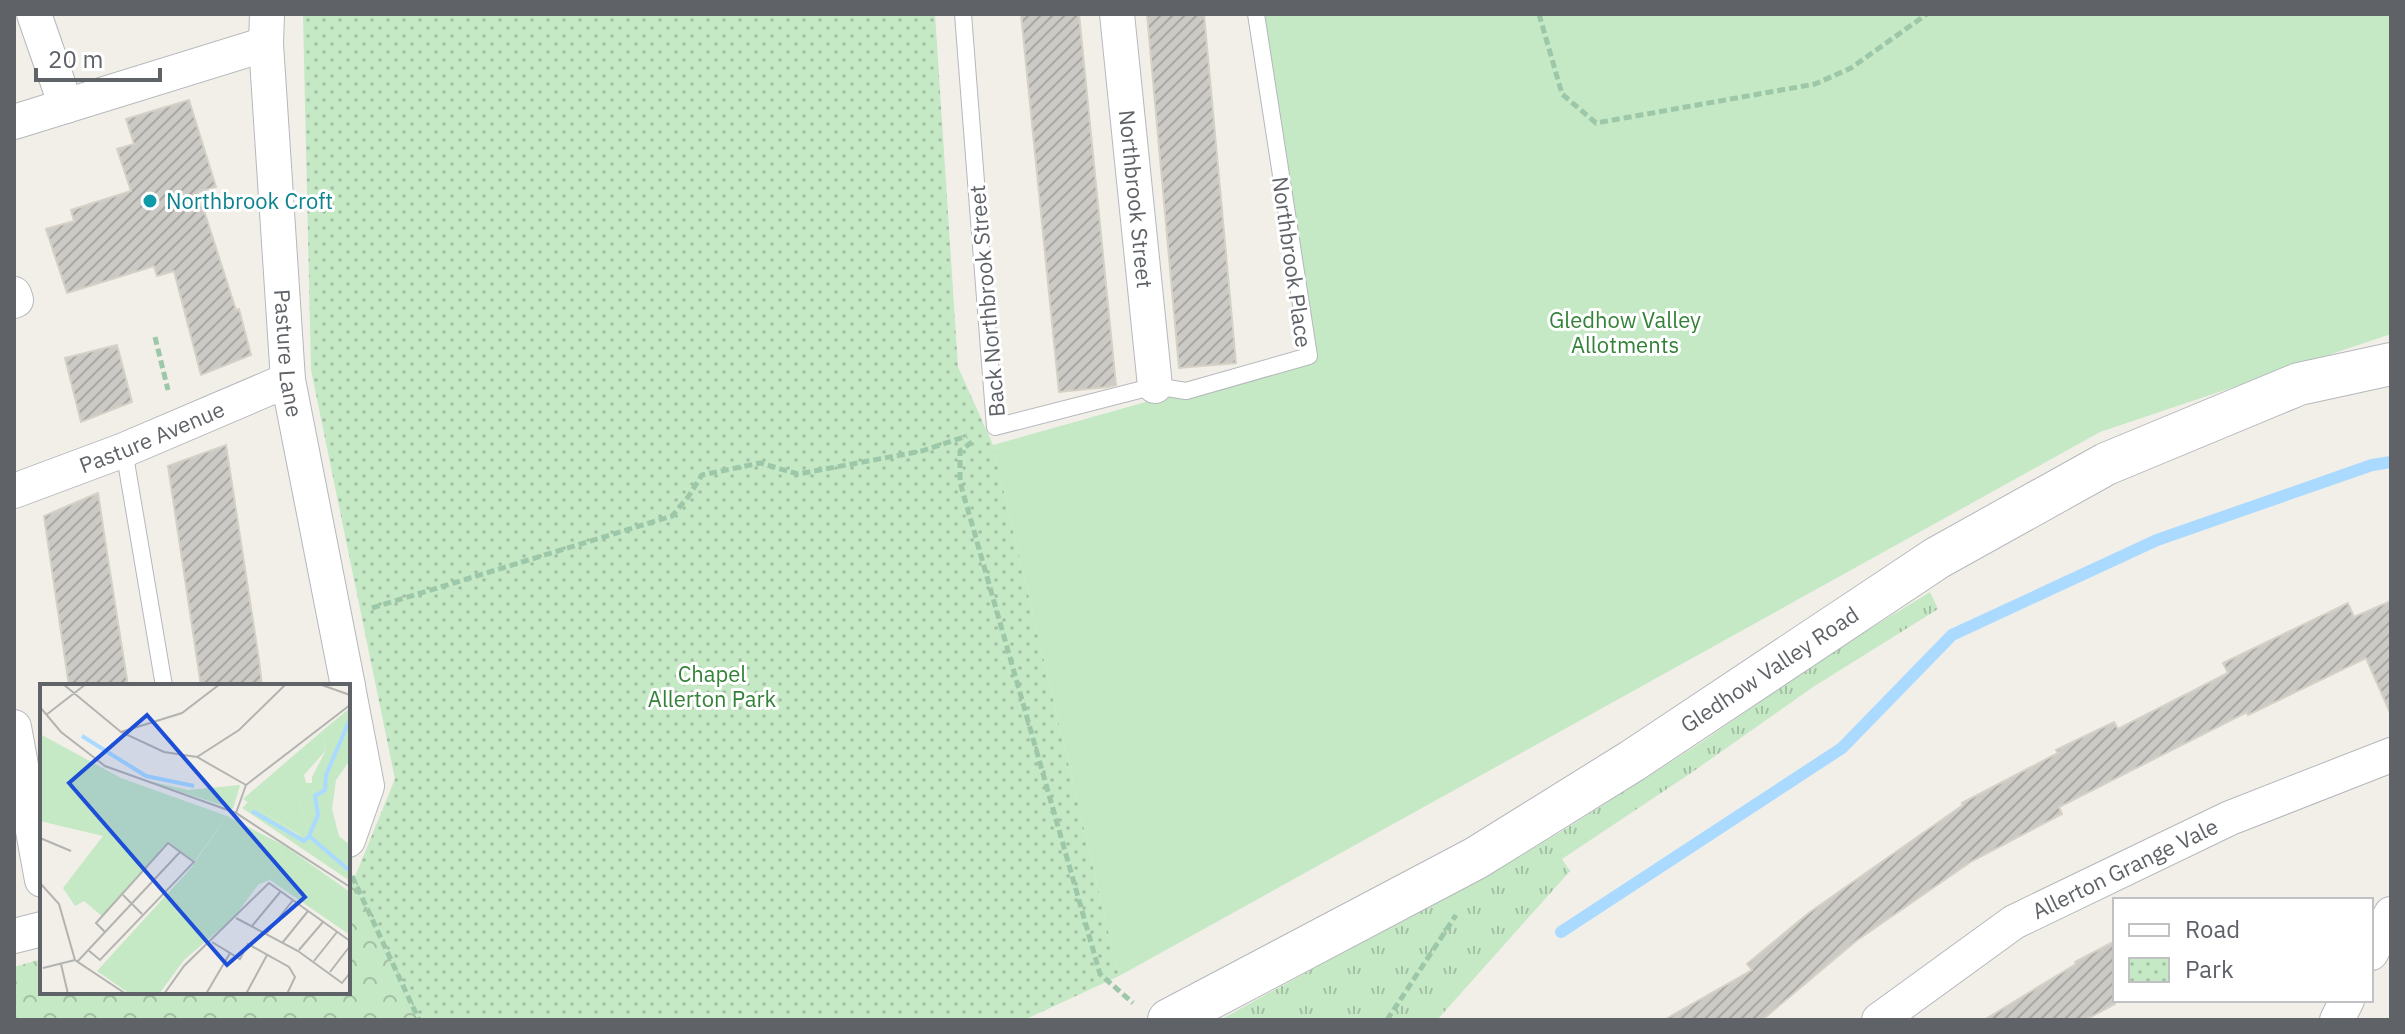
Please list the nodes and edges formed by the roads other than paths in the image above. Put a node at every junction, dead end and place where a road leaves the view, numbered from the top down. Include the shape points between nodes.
1 (34, 14) edge
2 (963, 14) edge
3 (1117, 14) edge
4 (1256, 14) edge
5 (266, 29) edge
6 (66, 106) junction
7 (14, 122) edge
8 (2391, 364) edge
9 (288, 380) junction
10 (1155, 386) junction
11 (124, 450) junction
12 (14, 491) edge
13 (164, 684) edge
14 (348, 684) edge
15 (350, 697) edge
16 (14, 727) edge
17 (2391, 755) edge
18 (350, 834) edge
19 (40, 869) edge
20 (2391, 914) edge
21 (40, 930) edge
22 (14, 936) edge
23 (2373, 949) edge
24 (2346, 1002) edge
25 (1155, 1015) edge
26 (1879, 1020) edge
27 (2337, 1020) edge

1 - 6 street
2 - 10 lane, Back Northbrook Street via 995,427
3 - 10 street, Northbrook Street
4 - 10 lane, Northbrook Place via 1309,356 1186,391
5 - 6 street
5 - 9 street, Pasture Lane
6 - 7 street
8 - 25 street, Gledhow Valley Road via 2299,384 2106,464 1937,558 1476,858
9 - 11 street, Pasture Avenue
9 - 14 street, Pasture Lane
11 - 12 street, Pasture Avenue
11 - 13 lane
15 - 18 street, Pasture Lane via 367,786
16 - 19 street
17 - 26 street, Allerton Grange Vale via 2230,818 2014,922
20 - 23 street
21 - 22 street
24 - 27 street

